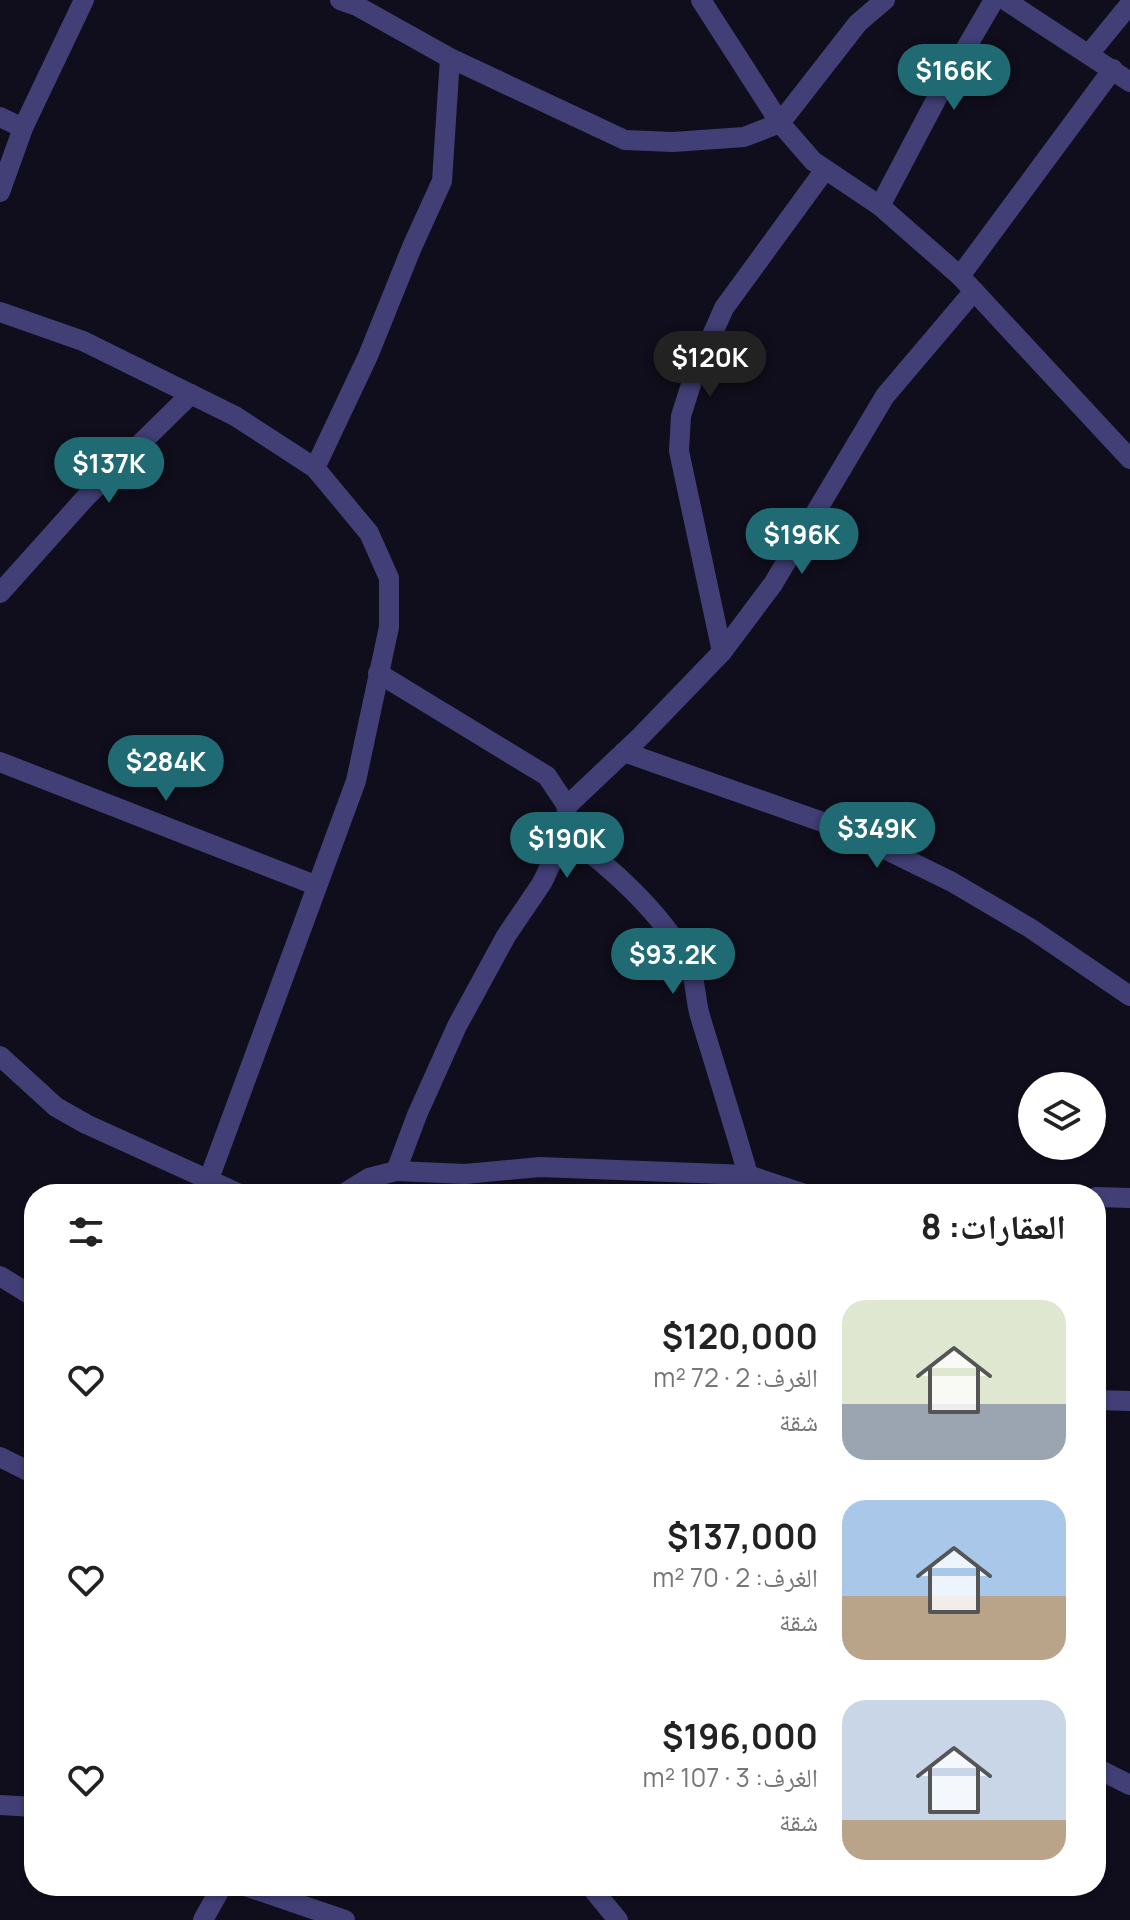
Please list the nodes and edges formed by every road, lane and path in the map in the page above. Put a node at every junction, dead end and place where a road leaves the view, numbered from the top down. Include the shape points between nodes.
1 (84, 0) edge
2 (340, 0) edge
3 (701, 0) edge
4 (885, 0) edge
5 (994, 0) edge
6 (1005, 0) edge
7 (1130, 4) edge
8 (1089, 54) junction
9 (450, 58) junction
10 (1113, 69) junction
11 (1130, 82) edge
12 (0, 117) edge
13 (780, 123) junction
14 (23, 128) junction
15 (824, 171) junction
16 (0, 192) edge
17 (880, 206) junction
18 (967, 284) junction
19 (0, 312) edge
20 (191, 394) junction
21 (1130, 459) edge
22 (315, 468) junction
23 (0, 593) edge
24 (722, 652) junction
25 (378, 673) junction
26 (624, 752) junction
27 (0, 762) edge
28 (567, 806) junction
29 (565, 834) junction
30 (315, 885) junction
31 (1130, 996) edge
32 (0, 1056) edge
33 (396, 1171) junction
34 (748, 1175) junction
35 (209, 1179) junction
36 (219, 1184) edge
37 (359, 1184) edge
38 (462, 1184) edge
39 (775, 1184) edge
40 (1106, 1197) edge
41 (1130, 1198) edge
42 (0, 1276) edge
43 (24, 1291) edge
44 (1106, 1400) edge
45 (1130, 1401) edge
46 (0, 1457) edge
47 (24, 1469) edge
48 (1106, 1773) edge
49 (1130, 1785) edge
50 (0, 1805) edge
51 (24, 1806) edge
52 (216, 1896) edge
53 (274, 1896) edge
54 (598, 1896) edge
55 (203, 1920) edge
56 (345, 1920) edge
57 (618, 1920) edge

1 - 14 street
2 - 9 street
3 - 13 street
4 - 13 street via 858,23
5 - 17 street
6 - 8 street
7 - 8 street
8 - 10 street
9 - 13 street via 625,140 709,141 744,137
9 - 22 street via 442,181
10 - 11 street
10 - 18 street
12 - 14 street
13 - 15 street
14 - 16 street
15 - 17 street
15 - 24 street via 724,308 681,416 679,451
17 - 18 street
18 - 21 street
18 - 24 street via 885,396 773,584
19 - 20 street via 83,341
20 - 22 street
20 - 23 street via 87,496
22 - 25 street via 369,533 389,578 389,627
24 - 26 street
25 - 28 street via 547,776
25 - 30 street via 356,781
26 - 28 street
26 - 31 street via 848,831 1030,928
27 - 30 street
28 - 29 street
29 - 33 street via 457,1026
29 - 34 street via 600,859 644,904 689,965
30 - 35 street
32 - 35 street via 56,1107
33 - 37 street
33 - 38 street
34 - 38 street via 540,1167
34 - 39 street
35 - 36 street
40 - 41 street
42 - 43 street
44 - 45 street
46 - 47 street
48 - 49 street
50 - 51 street
52 - 55 street
53 - 56 street
54 - 57 street

